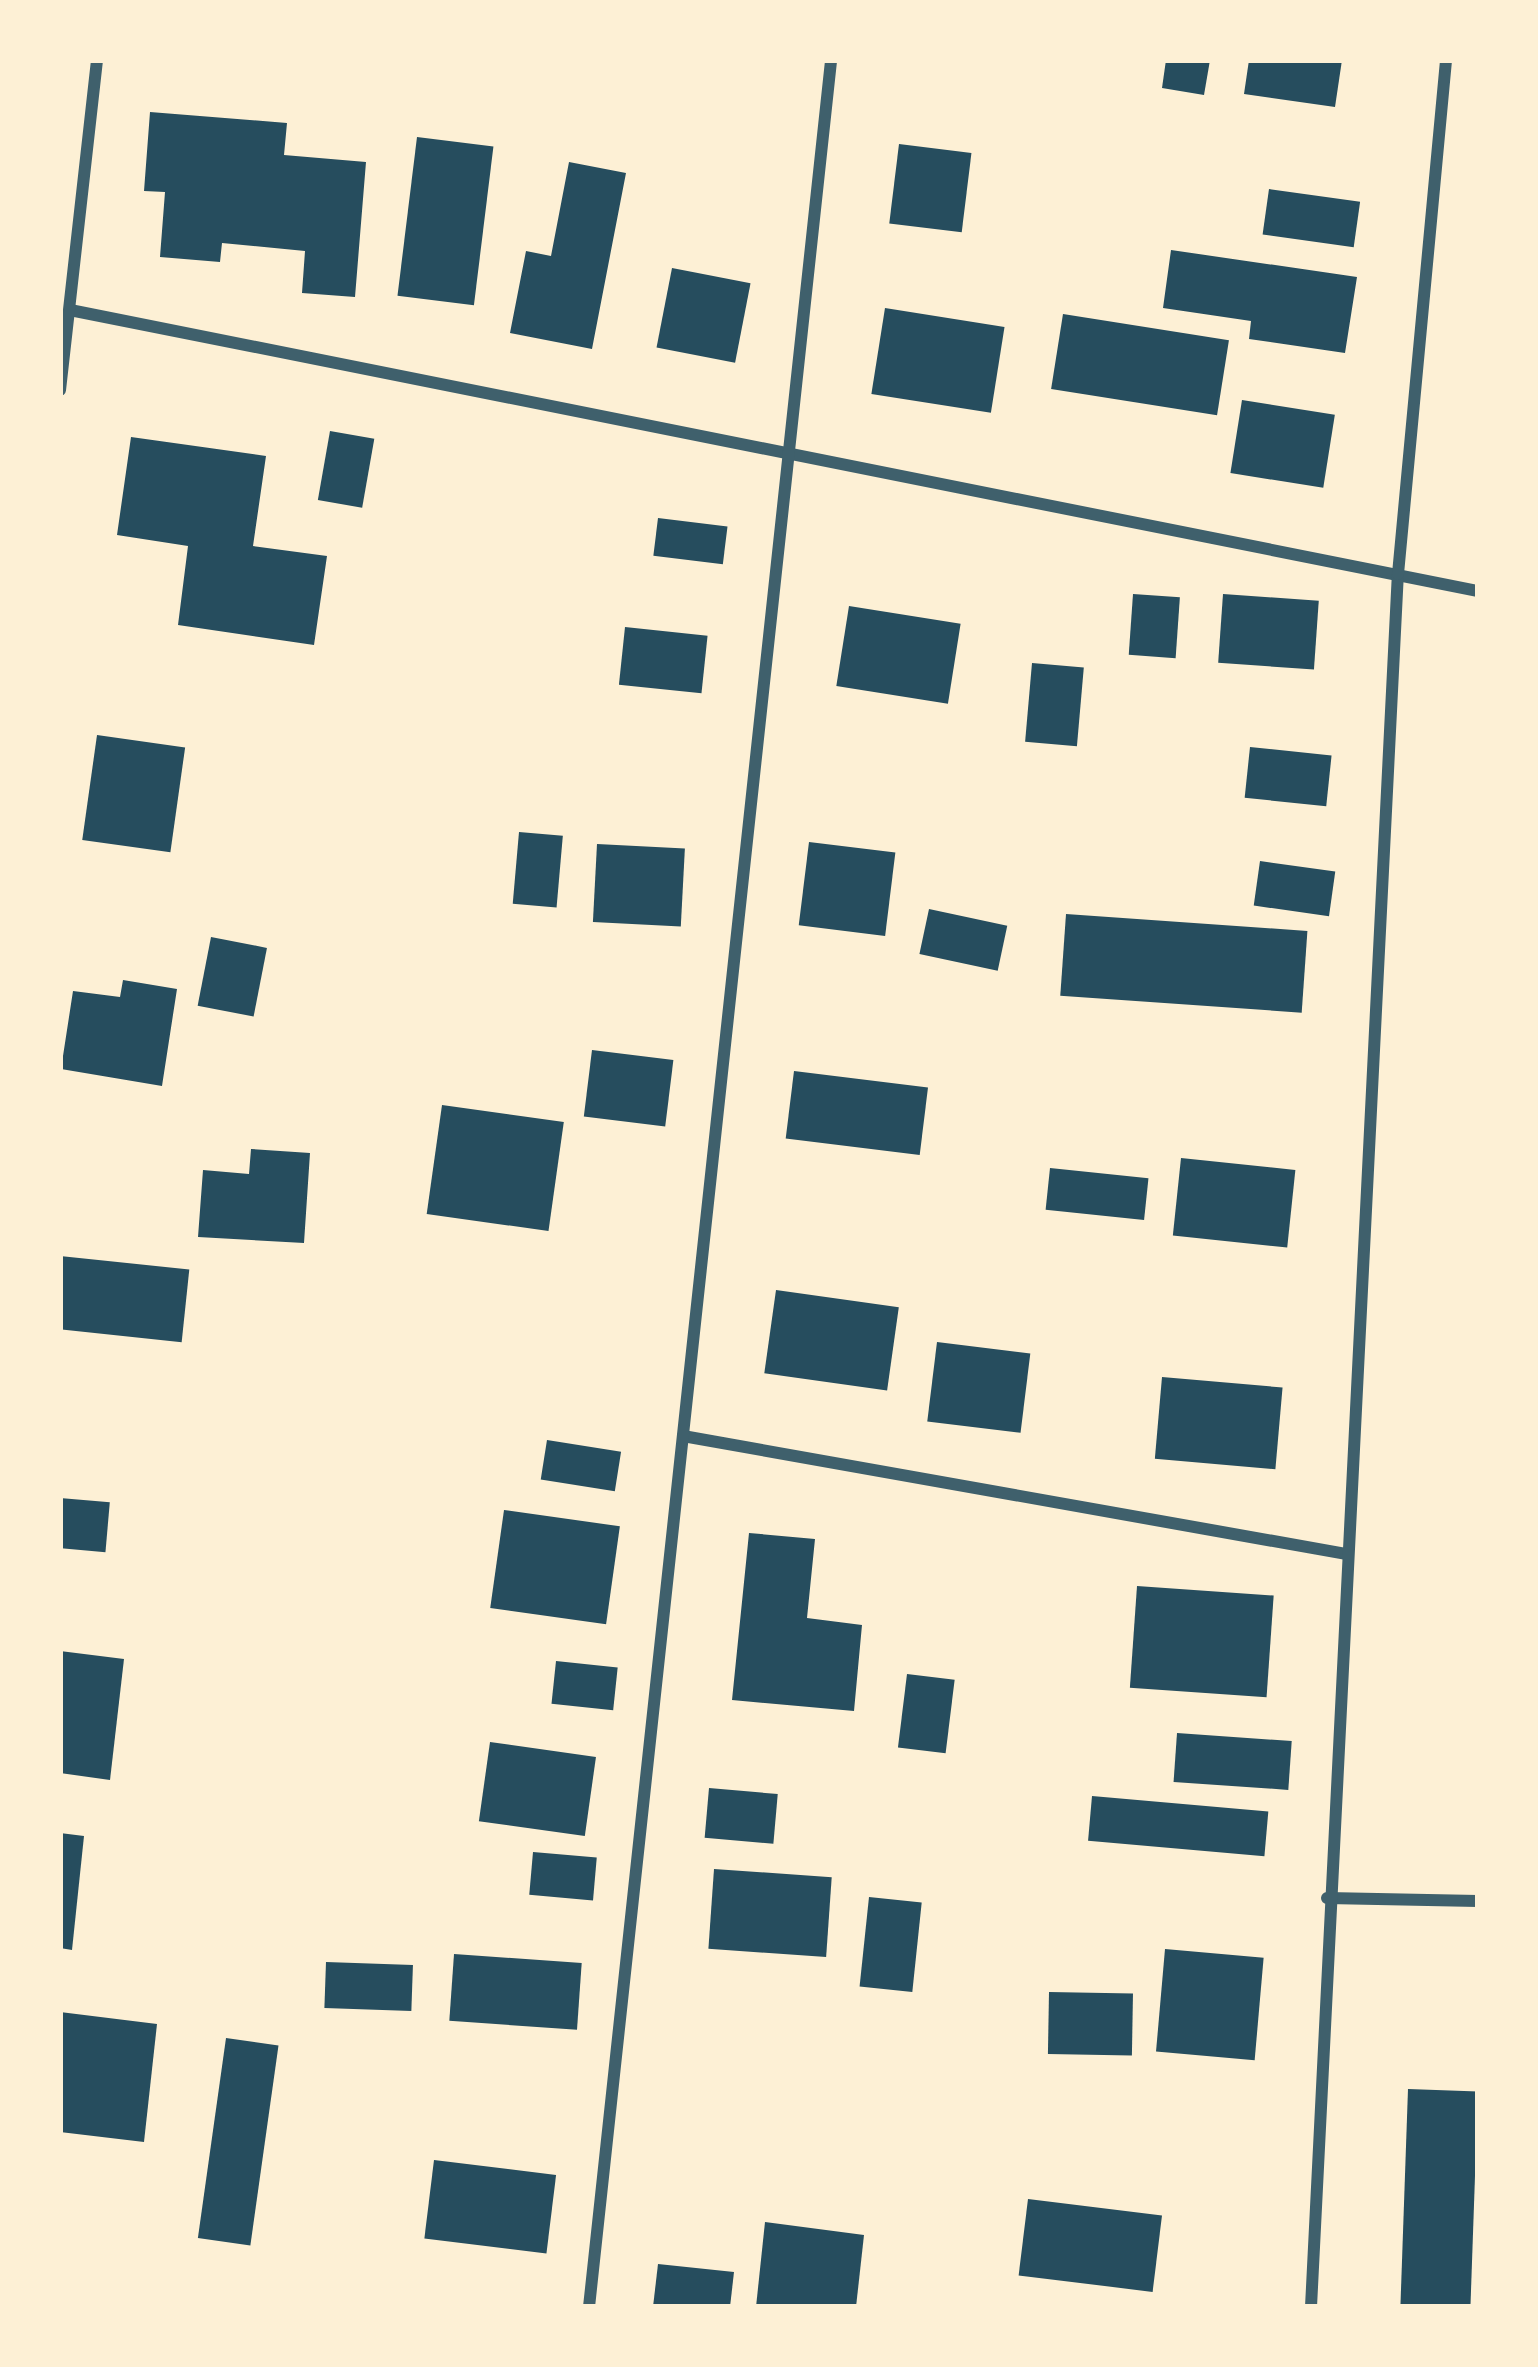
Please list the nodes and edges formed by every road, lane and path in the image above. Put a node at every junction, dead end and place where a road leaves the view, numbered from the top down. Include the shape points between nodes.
1 (97, 60) edge
2 (831, 60) edge
3 (1446, 60) edge
4 (70, 310) junction
5 (60, 390) edge
6 (788, 457) junction
7 (1398, 574) junction
8 (1478, 591) edge
9 (683, 1436) junction
10 (1346, 1554) junction
11 (1328, 1898) junction
12 (1478, 1901) edge
13 (589, 2307) edge
14 (1311, 2307) edge

1 - 4 street
2 - 6 street
3 - 7 street
4 - 5 street
4 - 6 street
6 - 7 street
6 - 9 street
7 - 8 street
7 - 10 street
9 - 10 street
9 - 13 street
10 - 11 street
11 - 12 street
11 - 14 street

